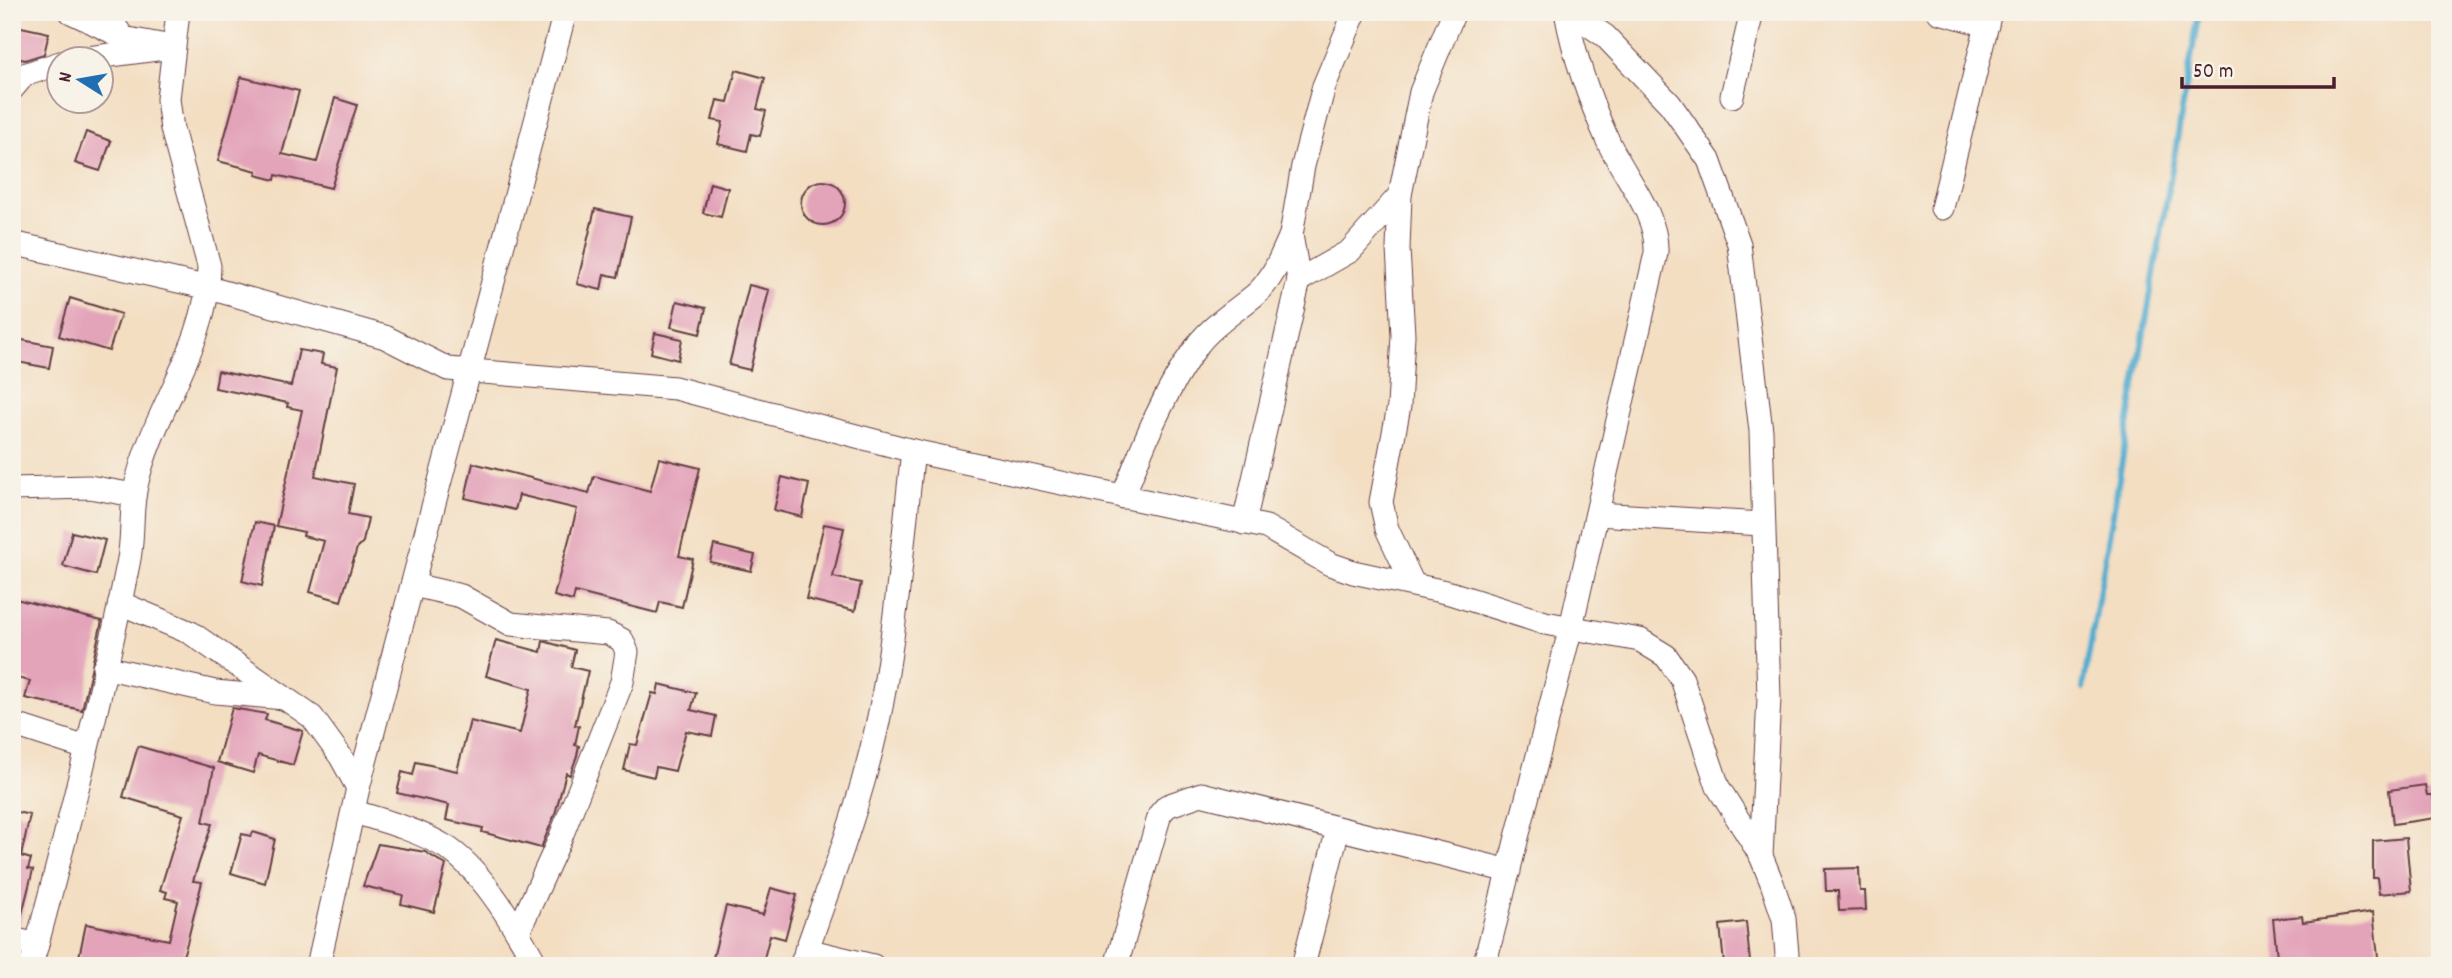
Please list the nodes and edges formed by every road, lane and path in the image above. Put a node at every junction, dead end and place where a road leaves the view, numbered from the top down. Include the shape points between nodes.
1 (71, 12) edge
2 (106, 12) edge
3 (178, 12) edge
4 (565, 12) edge
5 (1355, 12) edge
6 (1454, 12) edge
7 (1568, 12) edge
8 (1752, 12) edge
9 (1940, 12) edge
10 (1988, 18) edge
11 (124, 38) junction
12 (172, 47) junction
13 (116, 54) edge
14 (46, 68) edge
15 (12, 89) edge
16 (1732, 96) dead end
17 (1400, 195) junction
18 (1942, 208) dead end
19 (1291, 235) junction
20 (12, 243) edge
21 (1298, 280) junction
22 (209, 288) junction
23 (471, 373) junction
24 (912, 451) junction
25 (12, 489) edge
26 (134, 495) junction
27 (1124, 497) junction
28 (1597, 514) junction
29 (1244, 523) junction
30 (1762, 524) junction
31 (1413, 584) junction
32 (413, 585) junction
33 (120, 603) junction
34 (1572, 627) junction
35 (104, 667) junction
36 (284, 698) junction
37 (12, 724) edge
38 (86, 748) junction
39 (358, 788) junction
40 (354, 812) junction
41 (1338, 829) junction
42 (1761, 856) junction
43 (1508, 871) junction
44 (518, 933) junction
45 (12, 939) edge
46 (34, 955) edge
47 (804, 958) edge
48 (318, 966) edge
49 (537, 966) edge
50 (873, 966) edge
51 (1116, 966) edge
52 (1303, 966) edge
53 (1484, 966) edge
54 (1788, 966) edge

1 - 11 street
2 - 11 street
3 - 12 street
4 - 23 street
5 - 19 street via 1324,86
6 - 17 street via 1421,92
7 - 28 street via 1571,39 1608,141 1657,234
7 - 30 street via 1605,36 1670,104 1709,160 1739,244 1761,432
8 - 16 street
9 - 10 street
10 - 18 street
11 - 12 street
12 - 13 street
12 - 22 street via 167,99 209,266
14 - 15 street via 24,75
17 - 21 street via 1350,251
17 - 31 street via 1403,335 1399,406 1381,502 1387,529
19 - 21 street
19 - 27 street via 1258,293 1201,341 1183,367
20 - 22 street
21 - 29 street
22 - 23 street via 385,337 430,362
22 - 26 street
23 - 24 street via 675,388
23 - 32 street
24 - 27 street
24 - 47 street via 885,685 864,780
25 - 26 street via 89,487
26 - 33 street via 133,539
27 - 29 street
28 - 30 street
28 - 34 street
29 - 31 street via 1266,527 1341,568
30 - 42 street via 1769,698
31 - 34 street
32 - 39 street
32 - 44 street via 461,596 511,624 608,633 622,640 627,652 622,682
33 - 35 street
33 - 36 street via 191,633
34 - 42 street via 1640,640 1666,656 1682,679 1718,787
34 - 43 street
35 - 36 street via 215,692
35 - 38 street
36 - 39 street via 312,717
37 - 38 street
38 - 46 street
39 - 40 street
40 - 44 street via 401,826 450,850 491,892
40 - 48 street
41 - 43 street
41 - 51 street via 1201,794 1167,806 1160,814
41 - 52 street
42 - 54 street via 1784,919
43 - 53 street
44 - 49 street
45 - 46 street
47 - 50 street

